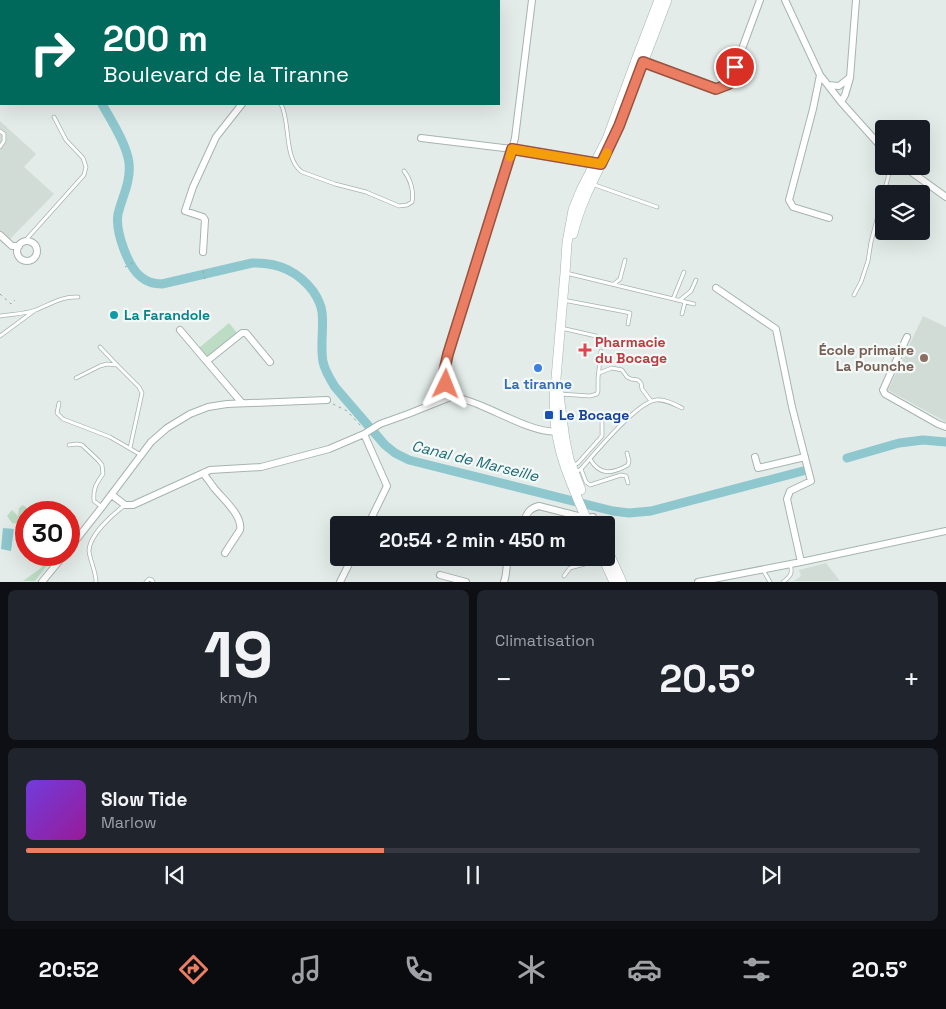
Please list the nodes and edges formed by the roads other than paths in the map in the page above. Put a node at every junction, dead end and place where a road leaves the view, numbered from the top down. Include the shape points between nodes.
1 (532, 0) edge
2 (659, 0) edge
3 (667, 0) edge
4 (760, 0) edge
5 (785, 0) edge
6 (856, 0) edge
7 (639, 61) junction
8 (820, 74) junction
9 (850, 78) junction
10 (828, 85) junction
11 (841, 102) junction
12 (241, 105) edge
13 (281, 105) edge
14 (54, 117) dead end
15 (0, 131) edge
16 (421, 138) dead end
17 (875, 140) edge
18 (0, 148) edge
19 (512, 149) junction
20 (598, 164) junction
21 (404, 171) dead end
22 (889, 175) edge
23 (915, 175) edge
24 (588, 183) junction
25 (946, 197) edge
26 (658, 207) dead end
27 (829, 218) dead end
28 (0, 235) edge
29 (0, 240) edge
30 (20, 247) junction
31 (203, 252) dead end
32 (625, 260) dead end
33 (684, 272) dead end
34 (565, 273) junction
35 (696, 280) dead end
36 (614, 284) junction
37 (716, 288) dead end
38 (854, 295) dead end
39 (78, 297) dead end
40 (673, 299) junction
41 (563, 300) junction
42 (679, 301) junction
43 (685, 302) junction
44 (694, 304) dead end
45 (34, 310) junction
46 (682, 314) dead end
47 (0, 316) edge
48 (628, 324) dead end
49 (560, 328) junction
50 (180, 330) dead end
51 (0, 336) edge
52 (596, 336) dead end
53 (907, 337) dead end
54 (100, 347) dead end
55 (601, 351) dead end
56 (207, 361) junction
57 (270, 362) dead end
58 (117, 365) junction
59 (599, 373) junction
60 (76, 378) dead end
61 (557, 394) junction
62 (453, 396) junction
63 (327, 400) road end
64 (651, 401) junction
65 (59, 403) dead end
66 (242, 403) junction
67 (682, 408) dead end
68 (602, 421) dead end
69 (946, 427) edge
70 (559, 431) junction
71 (366, 432) junction
72 (69, 445) dead end
73 (130, 448) junction
74 (627, 452) dead end
75 (142, 455) junction
76 (755, 457) dead end
77 (805, 457) junction
78 (590, 459) junction
79 (572, 471) junction
80 (203, 473) junction
81 (628, 483) dead end
82 (112, 495) junction
83 (125, 505) junction
84 (102, 508) junction
85 (372, 516) edge
86 (526, 516) edge
87 (574, 516) edge
88 (589, 516) edge
89 (946, 531) edge
90 (80, 535) edge
91 (224, 553) dead end
92 (801, 562) junction
93 (790, 564) junction
94 (55, 566) edge
95 (348, 566) edge
96 (506, 566) edge
97 (577, 566) edge
98 (609, 566) edge
99 (611, 566) edge
100 (762, 569) junction
101 (440, 575) dead end
102 (564, 576) dead end
103 (42, 582) edge
104 (96, 582) edge
105 (146, 582) edge
106 (154, 582) edge
107 (340, 582) edge
108 (466, 582) edge
109 (504, 582) edge
110 (614, 582) edge
111 (622, 582) edge
112 (698, 582) edge
113 (770, 582) edge
114 (783, 582) edge

1 - 19 street
2 - 7 main road
3 - 7 main road
4 - 7 street via 729,84 716,89
5 - 8 street
6 - 9 street
7 - 20 main road
8 - 10 street
8 - 27 street via 789,200 793,207
9 - 10 street via 839,86
9 - 11 street
10 - 11 street
11 - 17 street
12 - 31 street via 216,137 185,211 205,220
13 - 21 lane via 293,161 302,172 399,206 412,202 409,177
14 - 30 lane via 66,140 83,158 86,168 84,175
15 - 18 lane via 4,134 4,141
16 - 19 street
19 - 20 street
19 - 62 street via 444,372
20 - 24 main road
22 - 38 lane via 868,261
23 - 25 street
24 - 26 lane
24 - 34 main road
28 - 30 street via 12,246
29 - 30 street via 10,249
32 - 36 lane via 620,279
33 - 40 lane
34 - 36 lane
34 - 41 main road
35 - 42 lane via 691,291
36 - 40 lane
37 - 77 street via 776,329
39 - 45 lane via 62,298
40 - 42 lane
41 - 48 lane via 630,313
41 - 49 main road
42 - 43 lane
43 - 44 lane
43 - 46 lane
45 - 47 lane
45 - 51 lane
49 - 52 lane
49 - 61 main road
50 - 56 street
53 - 69 street via 884,394
54 - 58 lane
55 - 59 lane
56 - 57 street via 246,333
56 - 66 street
58 - 60 lane via 100,366
58 - 73 lane via 140,386 142,393
59 - 61 lane via 597,394
59 - 64 lane via 612,368 622,370 627,377 641,383
61 - 70 main road
62 - 70 street via 535,429
62 - 71 street
63 - 66 street
64 - 67 lane via 667,401
64 - 78 lane via 629,417
65 - 73 lane via 57,413 63,419 110,436
66 - 75 street via 208,407 190,414 167,428
68 - 79 lane via 602,436
70 - 79 main road
71 - 80 street via 329,449 290,460 261,467
71 - 85 street via 387,486
72 - 84 lane via 82,445 102,465 103,474 95,486 94,501
73 - 75 lane
74 - 78 lane via 628,465 608,473 601,471
75 - 82 street
76 - 77 street via 758,468
77 - 92 street via 811,481 790,491 787,499
78 - 79 lane
79 - 81 lane via 590,485 621,475 626,476
79 - 88 main road
80 - 83 street via 133,505
80 - 91 street via 237,516 241,526
82 - 83 street
82 - 84 street
83 - 104 lane via 92,538 89,552
84 - 90 street
86 - 87 street via 528,511 539,506
89 - 92 street
92 - 93 street
93 - 100 street
93 - 114 lane via 792,570
94 - 103 street
95 - 107 street
96 - 109 street
97 - 102 lane via 570,568
98 - 110 main road
99 - 111 main road
100 - 112 street
100 - 113 lane
101 - 108 street
105 - 106 lane via 149,579

